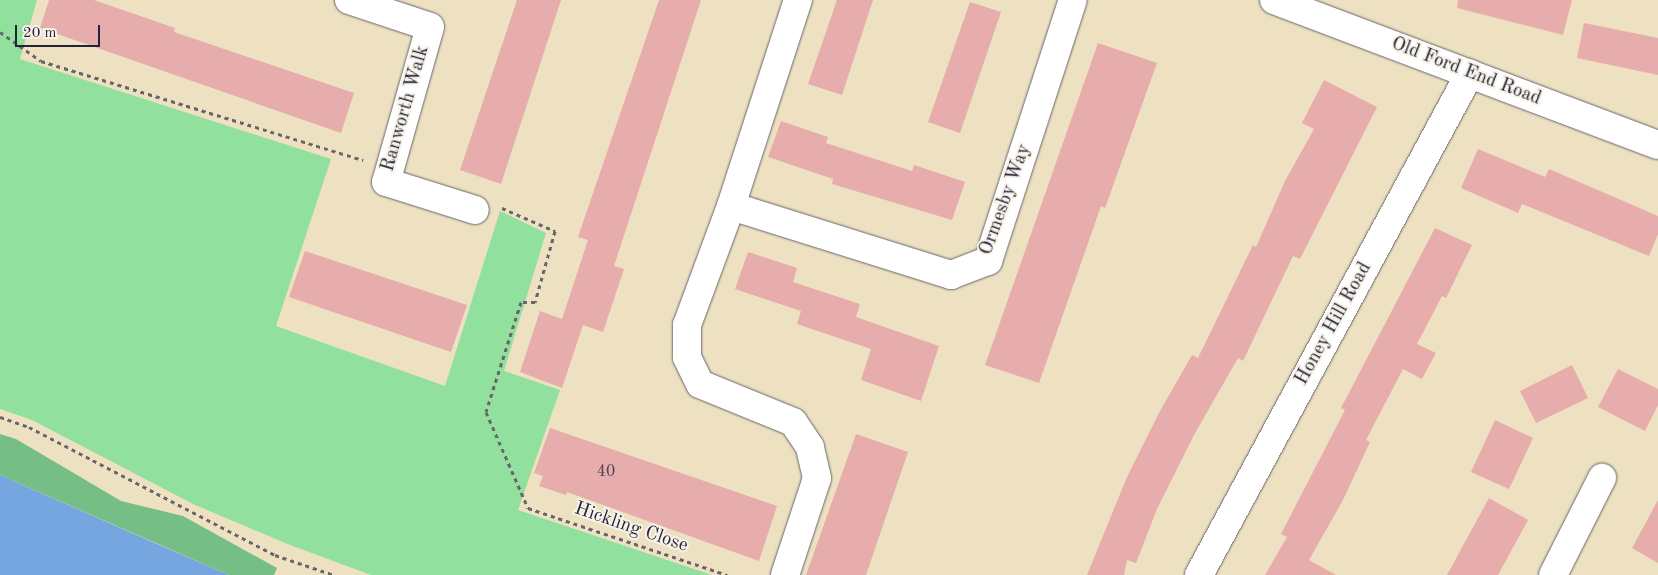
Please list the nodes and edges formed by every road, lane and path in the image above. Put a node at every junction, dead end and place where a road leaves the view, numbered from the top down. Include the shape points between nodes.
1 (349, 0) edge
2 (798, 0) edge
3 (1073, 0) edge
4 (1274, 0) edge
5 (0, 32) edge
6 (1470, 73) junction
7 (1658, 145) edge
8 (390, 168) junction
9 (731, 206) junction
10 (475, 210) joint
11 (0, 417) edge
12 (1602, 478) dead end
13 (334, 575) edge
14 (727, 575) edge
15 (785, 575) edge
16 (1199, 575) edge
17 (1553, 575) edge

1 - 8 street, Ranworth Walk via 430,27
2 - 9 street
3 - 9 street, Ormesby Way via 988,261 951,274
4 - 6 street, Old Ford End Road
5 - 8 path via 41,61
6 - 7 street, Old Ford End Road
6 - 16 street, Honey Hill Road
8 - 10 street, Ranworth Walk via 386,182
9 - 15 street via 687,325 687,357 700,384 793,422 810,447 817,478
10 - 14 path, Hickling Close via 495,204 555,231 535,302 521,302 486,412 528,508
11 - 13 path via 28,426 275,555
12 - 17 street

